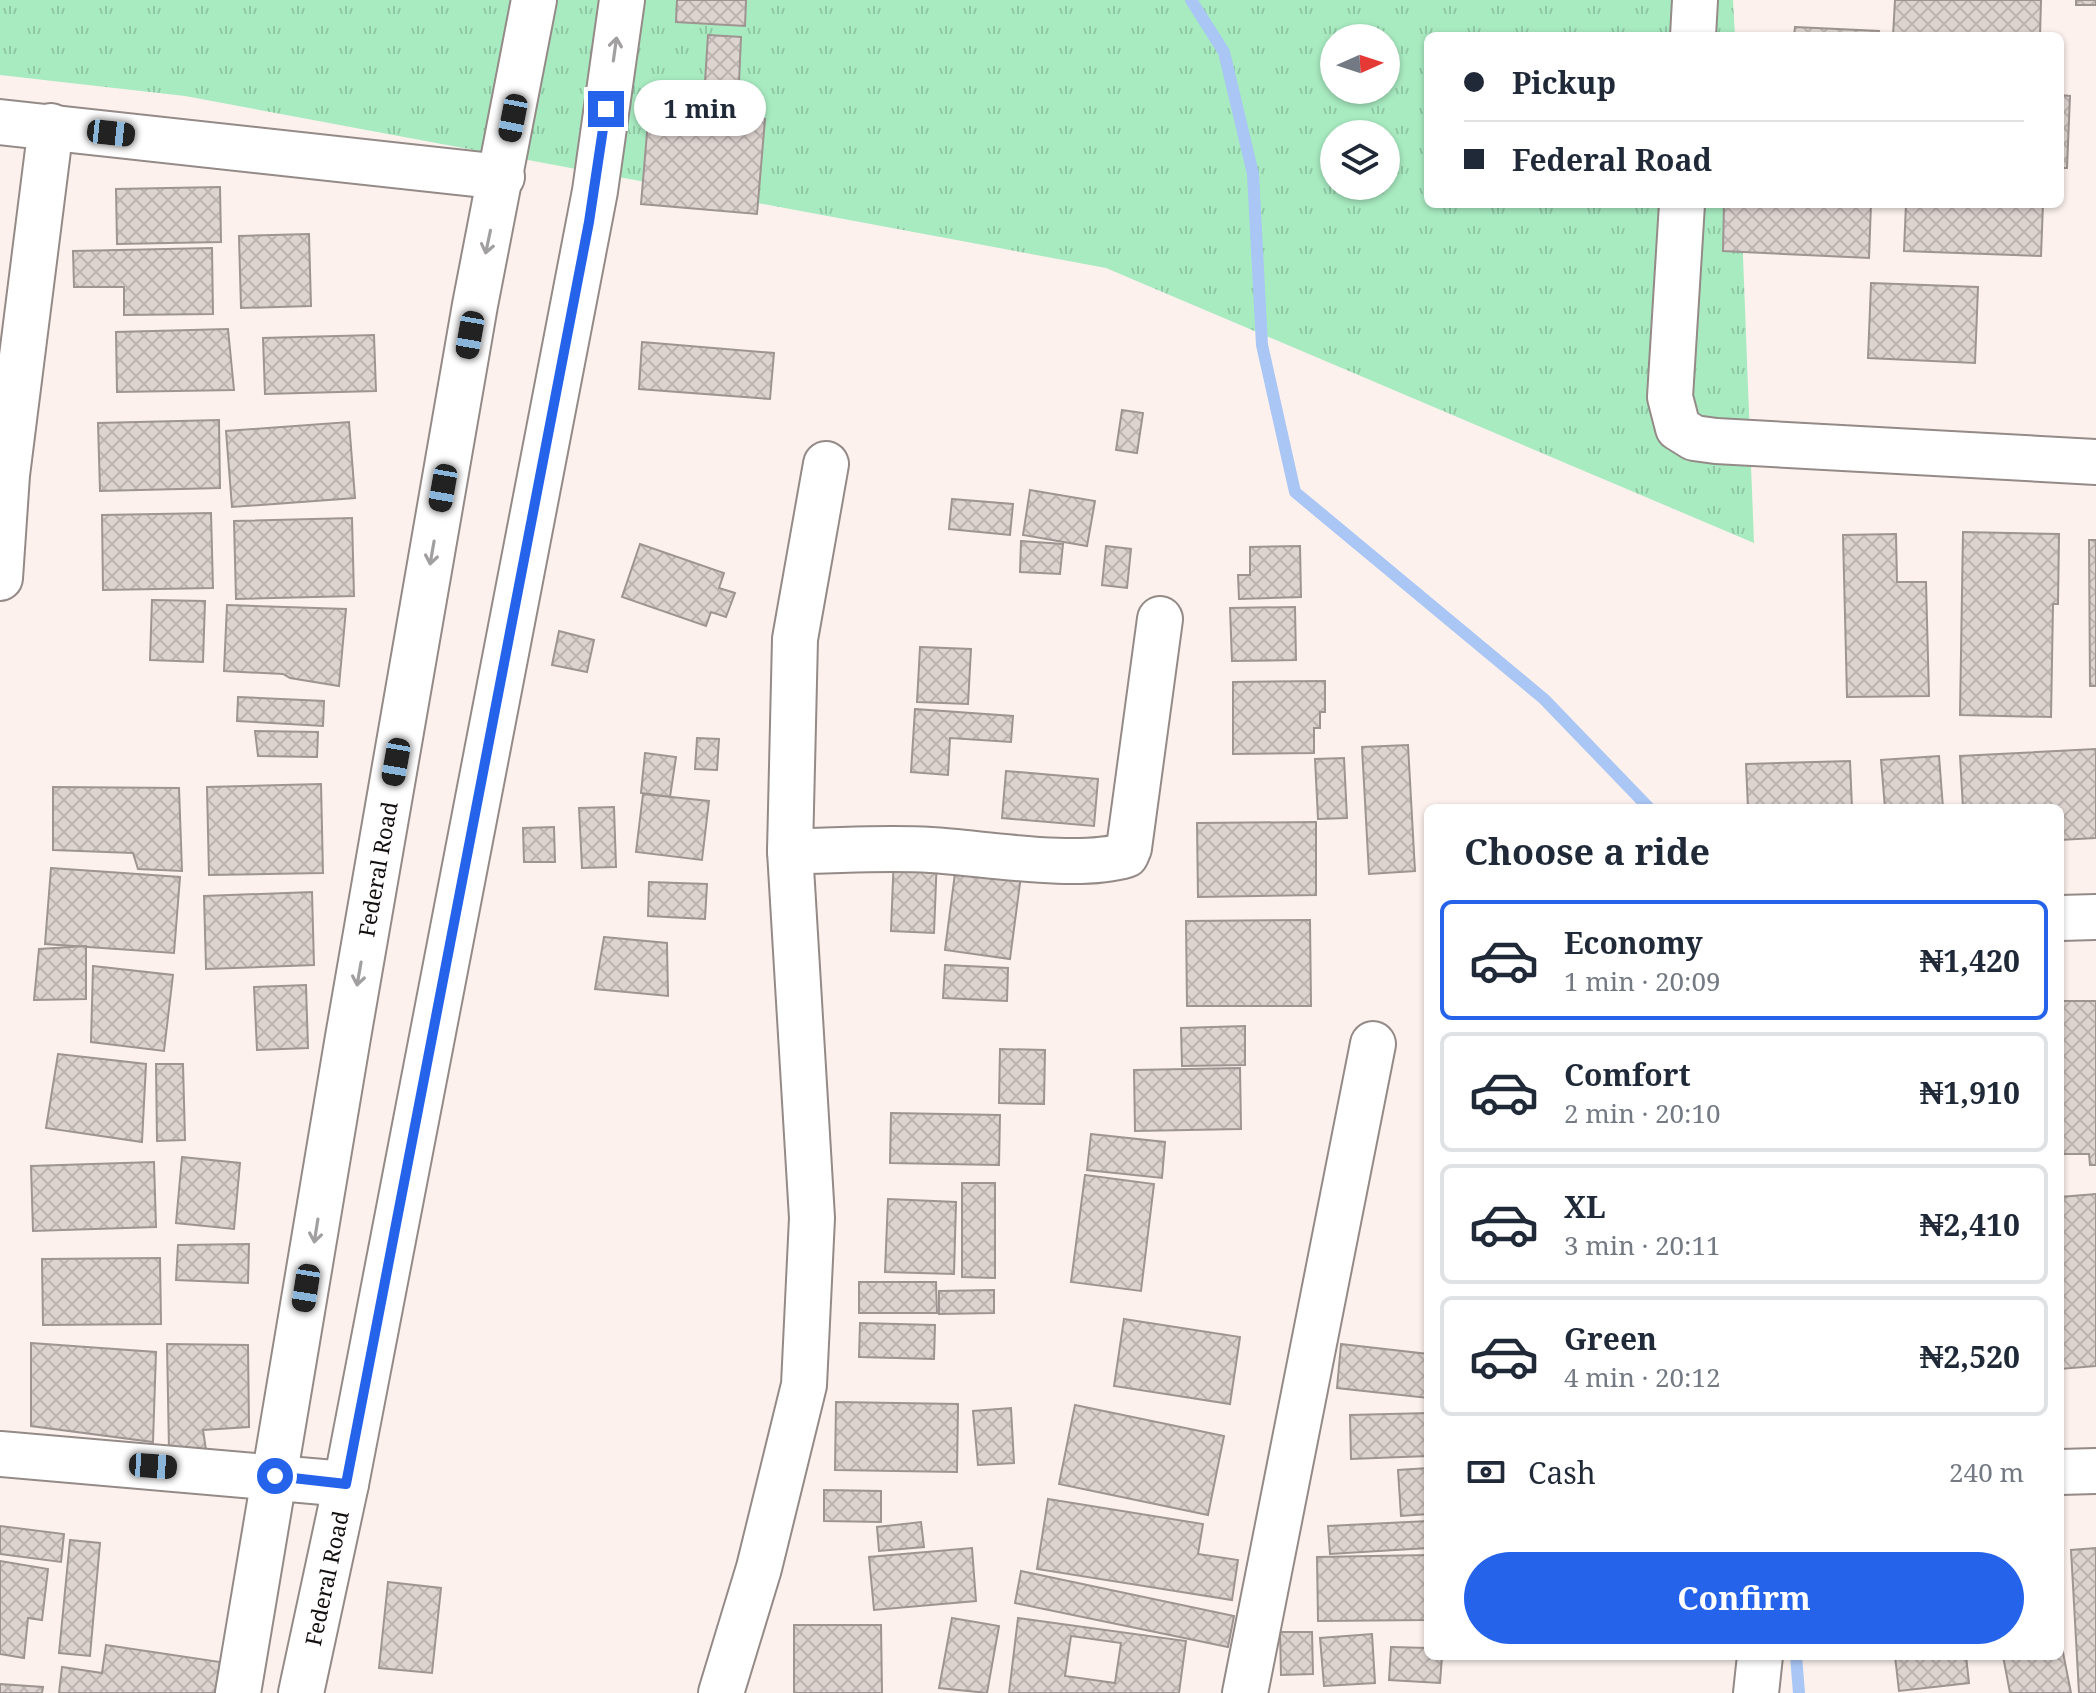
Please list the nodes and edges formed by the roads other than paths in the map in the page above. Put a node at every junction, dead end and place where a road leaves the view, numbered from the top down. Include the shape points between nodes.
1 (534, 0) edge
2 (622, 0) edge
3 (1695, 0) edge
4 (1693, 32) edge
5 (0, 122) edge
6 (51, 126) junction
7 (502, 177) junction
8 (1682, 208) edge
9 (2096, 462) edge
10 (826, 464) dead end
11 (3, 475) edge
12 (0, 578) edge
13 (1160, 619) dead end
14 (790, 851) junction
15 (2096, 917) edge
16 (2064, 918) edge
17 (1373, 1044) dead end
18 (0, 1454) edge
19 (2096, 1471) edge
20 (2064, 1472) edge
21 (275, 1476) junction
22 (346, 1484) junction
23 (1760, 1660) edge
24 (238, 1693) edge
25 (301, 1693) edge
26 (721, 1693) edge
27 (1245, 1693) edge
28 (1756, 1693) edge

1 - 7 street, Federal Road
22 -> 2 street, Federal Road via 595,191
3 - 4 street
5 - 6 street
6 - 7 street
6 - 11 street
7 -> 21 street, Federal Road via 475,305
8 - 9 street via 1670,397 1678,428 1694,438
10 - 14 street via 795,639
11 - 12 street
13 - 14 street via 1126,855 1053,859 927,849
14 - 26 street via 812,1218 804,1385 759,1568
15 - 16 street
17 - 27 street
18 - 21 street
19 - 20 street
21 - 22 street
21 - 24 street, Federal Road
22 - 25 street, Federal Road
23 - 28 street

